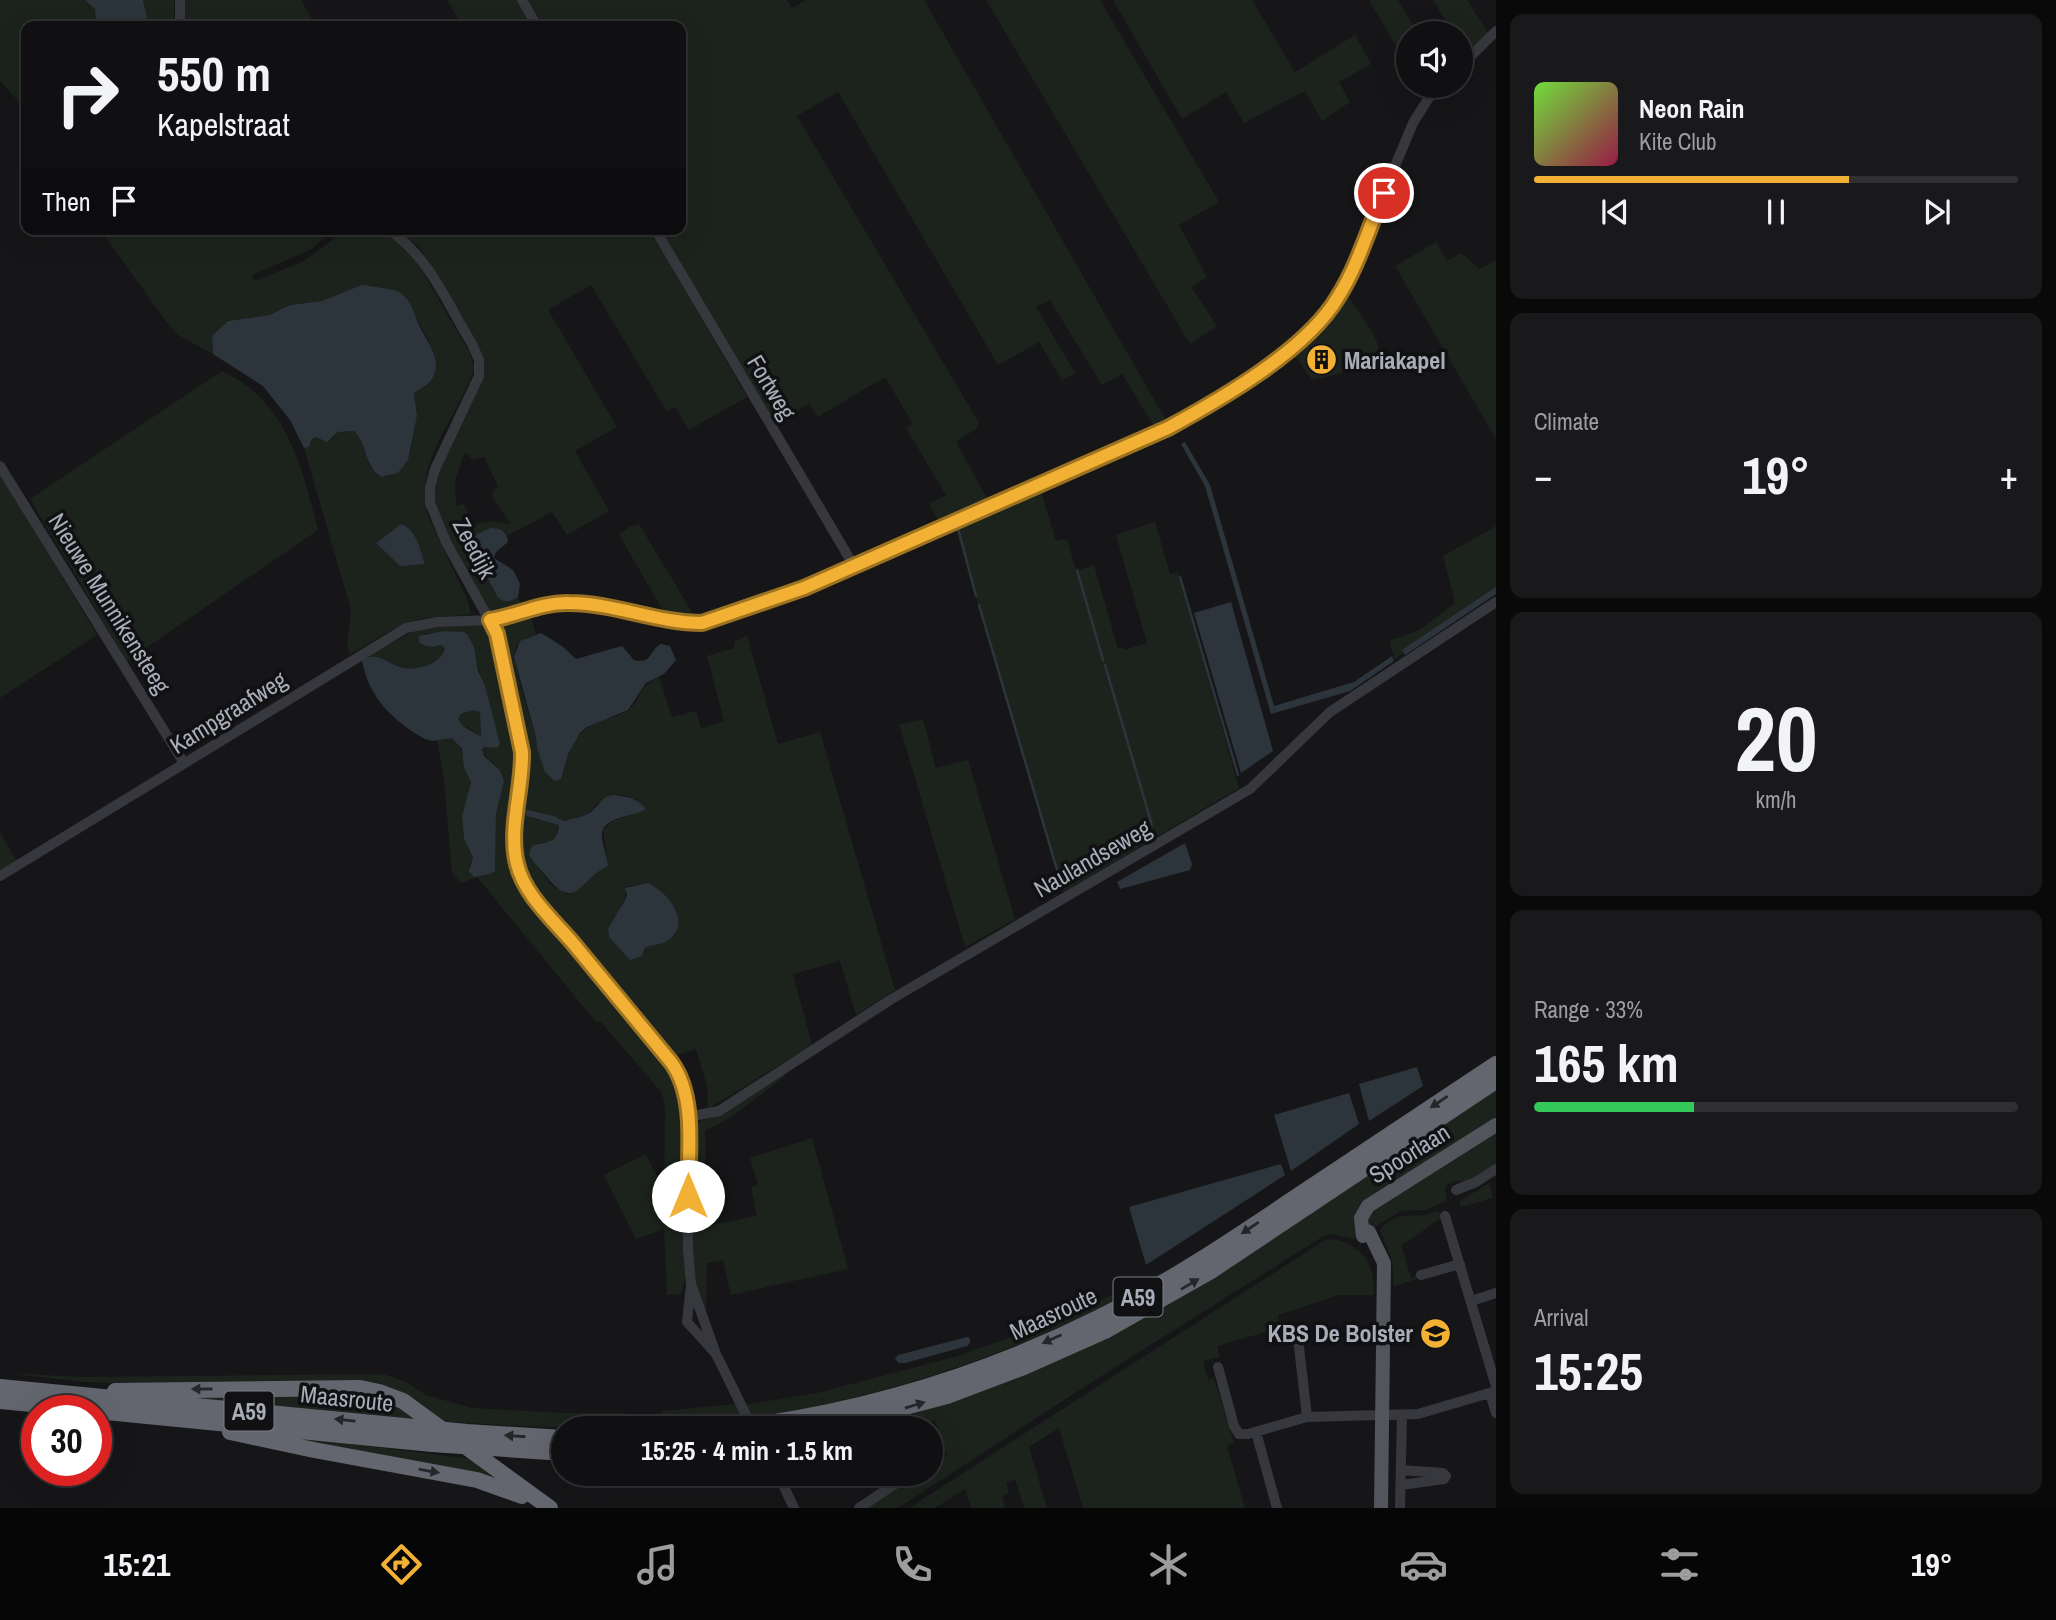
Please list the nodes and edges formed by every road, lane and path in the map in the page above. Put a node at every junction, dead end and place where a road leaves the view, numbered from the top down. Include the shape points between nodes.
1 (180, 0) edge
2 (522, 0) edge
3 (180, 21) edge
4 (534, 21) edge
5 (1496, 31) edge
6 (1473, 54) edge
7 (1429, 98) edge
8 (396, 235) edge
9 (659, 235) edge
10 (0, 466) edge
11 (853, 566) junction
12 (1496, 602) edge
13 (490, 620) junction
14 (184, 763) junction
15 (0, 876) edge
16 (1496, 1064) edge
17 (1496, 1082) edge
18 (688, 1117) junction
19 (1496, 1125) edge
20 (1496, 1169) edge
21 (1456, 1190) dead end
22 (1445, 1216) dead end
23 (1460, 1264) junction
24 (1420, 1275) dead end
25 (691, 1284) junction
26 (1496, 1293) edge
27 (1471, 1300) junction
28 (1294, 1329) dead end
29 (716, 1354) junction
30 (1218, 1367) dead end
31 (0, 1387) edge
32 (1494, 1390) edge
33 (85, 1395) joint
34 (112, 1398) edge
35 (0, 1401) edge
36 (21, 1403) edge
37 (112, 1413) edge
38 (1496, 1413) edge
39 (1402, 1415) junction
40 (747, 1416) edge
41 (810, 1416) edge
42 (874, 1416) edge
43 (1382, 1416) junction
44 (1307, 1417) junction
45 (191, 1420) junction
46 (1256, 1432) junction
47 (551, 1437) edge
48 (551, 1452) edge
49 (1401, 1470) junction
50 (1401, 1485) junction
51 (784, 1486) edge
52 (893, 1486) edge
53 (549, 1508) edge
54 (794, 1508) edge
55 (859, 1508) edge
56 (1277, 1508) edge
57 (1381, 1508) edge
58 (1400, 1508) edge

1 - 3 street
2 - 4 street
5 - 6 street
7 - 11 street, Kampgraafweg via 1413,123 1339,296 1282,357 1168,428
8 - 13 street, Zeedijk via 417,253 479,360 479,376 441,454 430,487 430,503
9 - 11 street, Fortweg
10 - 14 street, Nieuwe Munnikensteeg
11 - 13 street, Kampgraafweg via 702,623 569,603
12 - 18 street, Naulandseweg via 1330,712 1250,789 890,1000 719,1111
13 - 14 street, Kampgraafweg via 406,628
13 - 18 street, Zeedijk via 497,634 522,752 514,840 521,875 546,912 676,1069 685,1088
14 - 15 street, Kampgraafweg
16 -> 41 highway, Maasroute / A59 via 1203,1259 1129,1302 985,1367 896,1396
42 -> 17 highway, Maasroute / A59 via 983,1383 1115,1326 1211,1270
18 - 25 street, Zeedijk
19 - 43 main road, Spoorlaan via 1368,1206 1361,1218 1363,1236 1384,1271
20 - 21 street
22 - 23 street
23 - 24 street
23 - 27 street
25 - 29 street, Zeedijk
25 - 29 street, Zeedijk via 687,1322
26 - 27 street
27 - 32 street
28 - 44 street
29 - 40 street, Zeedijk
30 - 46 street via 1234,1426 1240,1434
31 - 33 highway, Maasroute / A59
32 - 38 street
32 - 39 street
53 -> 33 highway, A59 via 410,1406 379,1391 128,1389
47 -> 34 highway, Maasroute / A59
35 - 36 highway, Maasroute / A59
37 - 45 highway, Maasroute / A59
39 - 43 street
39 - 49 street
43 - 44 street
43 - 57 main road
44 - 46 street
45 - 48 highway, Maasroute / A59
45 -> 53 highway, A59 via 242,1436 477,1480
46 - 56 street
49 - 50 street
49 - 50 street via 1446,1476
50 - 58 street
51 - 54 street
52 - 55 street

